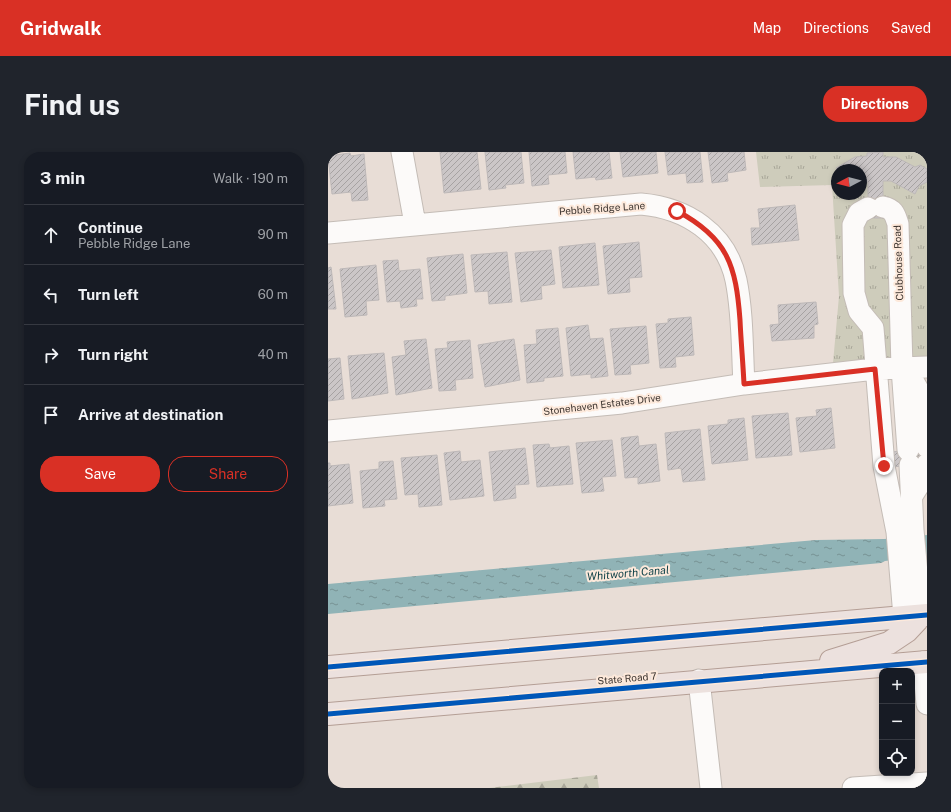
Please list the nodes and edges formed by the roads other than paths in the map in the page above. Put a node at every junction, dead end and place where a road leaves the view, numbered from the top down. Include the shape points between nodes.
1 (402, 152) edge
2 (415, 224) junction
3 (328, 233) edge
4 (901, 326) junction
5 (873, 328) junction
6 (927, 367) edge
7 (902, 368) junction
8 (875, 369) junction
9 (744, 384) junction
10 (916, 427) junction
11 (881, 429) junction
12 (328, 431) edge
13 (918, 457) edge
14 (905, 531) junction
15 (917, 616) edge
16 (926, 661) edge
17 (328, 667) edge
18 (790, 673) junction
19 (699, 680) junction
20 (927, 704) edge
21 (328, 714) edge
22 (927, 783) edge
23 (711, 788) edge
24 (853, 788) edge

1 - 2 street
2 - 3 street, Pebble Ridge Lane
2 - 9 street, Pebble Ridge Lane via 641,204 677,211 709,232 730,262 736,280
4 - 5 street
4 - 5 street, Clubhouse Road via 898,224 892,210 876,207 859,213 853,224 854,293 859,311
4 - 7 street, Clubhouse Road
5 - 8 street
6 - 7 street, Stonehaven Estates Drive
7 - 8 street, Stonehaven Estates Drive
7 - 10 street
8 - 9 street, Stonehaven Estates Drive
8 - 11 street
9 - 12 street, Stonehaven Estates Drive via 622,403
10 - 11 street
10 - 13 street
11 - 14 street via 884,466
13 - 14 street
14 - 15 street
15 - 17 main road
15 - 18 main road via 907,631 889,643
16 - 18 main road, State Road 7
16 - 20 street
18 - 19 main road, State Road 7
19 - 21 main road, State Road 7
19 - 23 street
22 - 24 street

